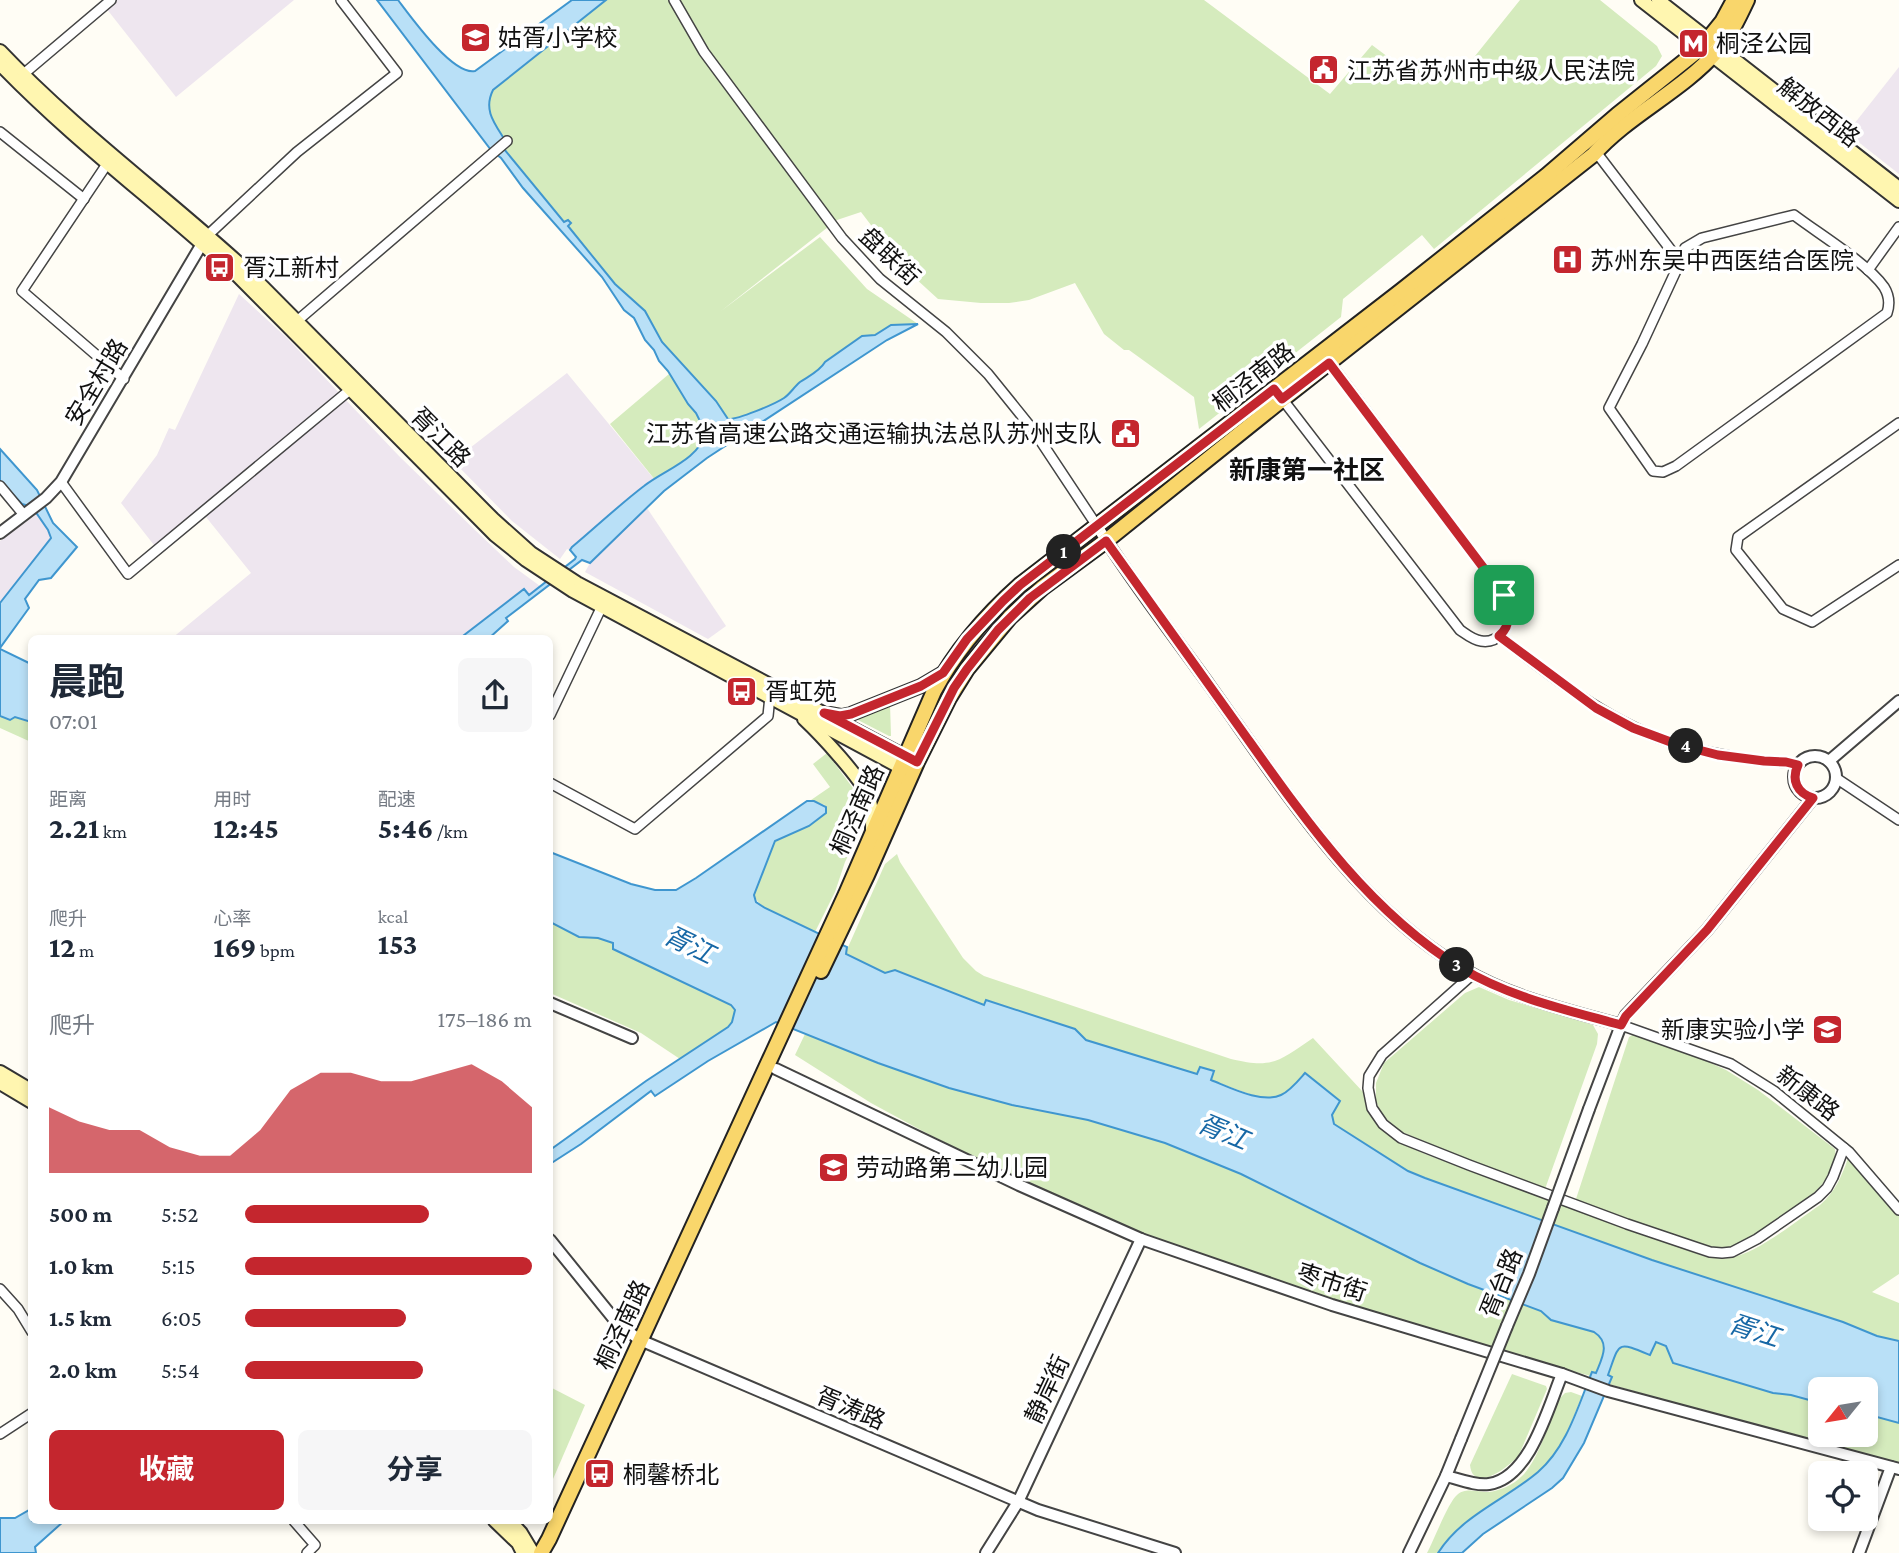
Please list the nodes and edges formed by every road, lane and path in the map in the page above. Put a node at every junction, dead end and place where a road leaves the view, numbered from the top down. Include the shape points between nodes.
1 (111, 0) edge
2 (341, 0) edge
3 (674, 0) edge
4 (1641, 0) edge
5 (1658, 0) edge
6 (1734, 0) edge
7 (1747, 0) edge
8 (1710, 48) junction
9 (0, 51) edge
10 (0, 64) edge
11 (20, 78) junction
12 (0, 132) edge
13 (507, 141) dead end
14 (1596, 152) junction
15 (107, 164) junction
16 (1899, 188) edge
17 (84, 199) junction
18 (1899, 201) edge
19 (1899, 227) edge
20 (205, 239) junction
21 (1680, 262) junction
22 (1868, 270) junction
23 (298, 321) junction
24 (1326, 357) junction
25 (124, 379) junction
26 (351, 389) junction
27 (1278, 394) junction
28 (1899, 423) edge
29 (61, 482) junction
30 (0, 486) edge
31 (27, 513) junction
32 (1097, 526) junction
33 (0, 533) edge
34 (1106, 541) junction
35 (519, 549) junction
36 (1899, 565) edge
37 (585, 592) junction
38 (602, 606) junction
39 (1499, 636) junction
40 (943, 673) junction
41 (770, 696) junction
42 (1899, 701) edge
43 (553, 709) edge
44 (794, 709) junction
45 (824, 713) junction
46 (1829, 761) junction
47 (909, 765) junction
48 (1798, 765) junction
49 (1836, 778) junction
50 (553, 785) edge
51 (1813, 798) junction
52 (1899, 820) edge
53 (872, 831) junction
54 (834, 932) junction
55 (1473, 974) junction
56 (553, 1004) edge
57 (1621, 1025) junction
58 (788, 1032) junction
59 (632, 1038) dead end
60 (776, 1069) junction
61 (0, 1072) edge
62 (0, 1083) edge
63 (28, 1089) edge
64 (28, 1100) edge
65 (1844, 1148) junction
66 (1899, 1210) edge
67 (1140, 1239) junction
68 (553, 1244) edge
69 (0, 1289) edge
70 (28, 1325) edge
71 (644, 1342) junction
72 (1562, 1374) junction
73 (28, 1416) edge
74 (0, 1434) edge
75 (1895, 1468) edge
76 (1446, 1476) junction
77 (1018, 1502) junction
78 (297, 1524) edge
79 (498, 1524) edge
80 (513, 1524) edge
81 (307, 1553) edge
82 (523, 1553) edge
83 (533, 1553) edge
84 (541, 1553) edge
85 (552, 1553) edge
86 (986, 1553) edge
87 (1175, 1553) edge
88 (1409, 1553) edge
89 (1859, 1553) edge

1 - 11 street
2 - 20 street via 397,72 297,152
3 - 32 street, 盘联街 via 704,51 842,238 880,279 946,332 988,374 1034,431
4 - 8 main road
5 - 8 main road
6 - 8 main road
7 - 8 main road
8 - 14 main road, 桐泾南路 via 1686,78
8 - 16 main road, 解放西路
8 - 18 main road, 解放西路
8 - 24 main road, 桐泾南路 via 1617,115
9 - 11 main road, 胥江路
10 - 11 main road, 胥江路
11 - 15 main road, 胥江路
11 - 20 main road, 胥江路
12 - 17 street
13 - 23 street
14 - 21 street
14 - 24 main road, 桐泾南路
15 - 17 street
15 - 20 main road, 胥江路
17 - 25 street via 22,291
19 - 22 street
20 - 23 main road, 胥江路
20 - 25 street, 安全村路
20 - 26 main road, 胥江路
21 - 22 street via 1685,248 1702,238 1794,215
21 - 22 street via 1609,408 1653,471 1676,466 1887,313 1885,289
23 - 35 main road, 胥江路
24 - 27 main road, 桐泾南路
24 - 39 street via 1504,595 1509,620
25 - 29 street, 安全村路
26 - 29 street via 128,574
26 - 35 main road, 胥江路 via 495,535
27 - 32 main road, 桐泾南路
27 - 34 main road, 桐泾南路
27 - 39 street via 1460,630 1481,641
28 - 36 street via 1738,537 1735,550 1783,609 1812,622
29 - 31 street, 安全村路
30 - 31 street
31 - 33 street, 安全村路
32 - 34 street, 新康路
32 - 40 main road, 桐泾南路 via 1003,601
34 - 47 main road, 桐泾南路 via 1030,598 998,630 954,688
34 - 55 street, 新康路 via 1290,798 1343,863 1404,926
35 - 37 main road, 胥江路 via 552,579
37 - 38 main road, 胥江路
37 - 45 main road, 胥江路
38 - 41 main road, 胥江路
38 - 43 street
39 - 48 street via 1596,708 1633,728 1718,755
40 - 45 main road via 851,714
40 - 47 main road, 桐泾南路
41 - 44 main road, 胥江路
41 - 50 street via 768,716 635,829
42 - 46 street
44 - 47 main road, 胥江路
44 - 53 main road via 862,785 871,804
45 - 47 main road, 胥江路
46 - 48 street via 1816,756
46 - 49 street
47 - 53 main road, 桐泾南路
47 - 54 main road, 桐泾南路 via 872,865
48 - 51 street via 1796,786
49 - 51 street via 1826,796
49 - 52 street
51 - 57 street, 胥台路 via 1707,930
53 - 54 main road, 桐泾南路
54 - 58 main road, 桐泾南路
55 - 57 street, 新康路 via 1555,1007
55 - 65 street via 1382,1055 1369,1076 1372,1108 1383,1124 1402,1138 1615,1219 1722,1253 1750,1243 1818,1197 1833,1177
56 - 59 street
57 - 65 street, 新康路 via 1731,1064 1774,1091
57 - 76 street, 胥台路, bridge via 1529,1274
58 - 60 main road, 桐泾南路
58 - 71 main road, 桐泾南路
60 - 67 street, 枣市街
60 - 71 main road, 桐泾南路
61 - 63 main road
62 - 64 main road
65 - 66 street, 新康路
67 - 72 street, 枣市街 via 1332,1305
67 - 77 street, 静岸街
68 - 71 street, 胥涛路 via 618,1324
69 - 70 street
71 - 77 street, 胥涛路
71 - 84 main road, 桐泾南路
71 - 85 main road, 桐泾南路
72 - 75 street, 枣市街 via 1608,1391
72 - 76 street via 1520,1467 1487,1485
73 - 74 street
75 - 89 street
76 - 88 street, 胥台路
77 - 86 street, 静岸街
77 - 87 street, 胥涛路
78 - 81 street via 315,1545
79 - 82 main road
80 - 83 main road

